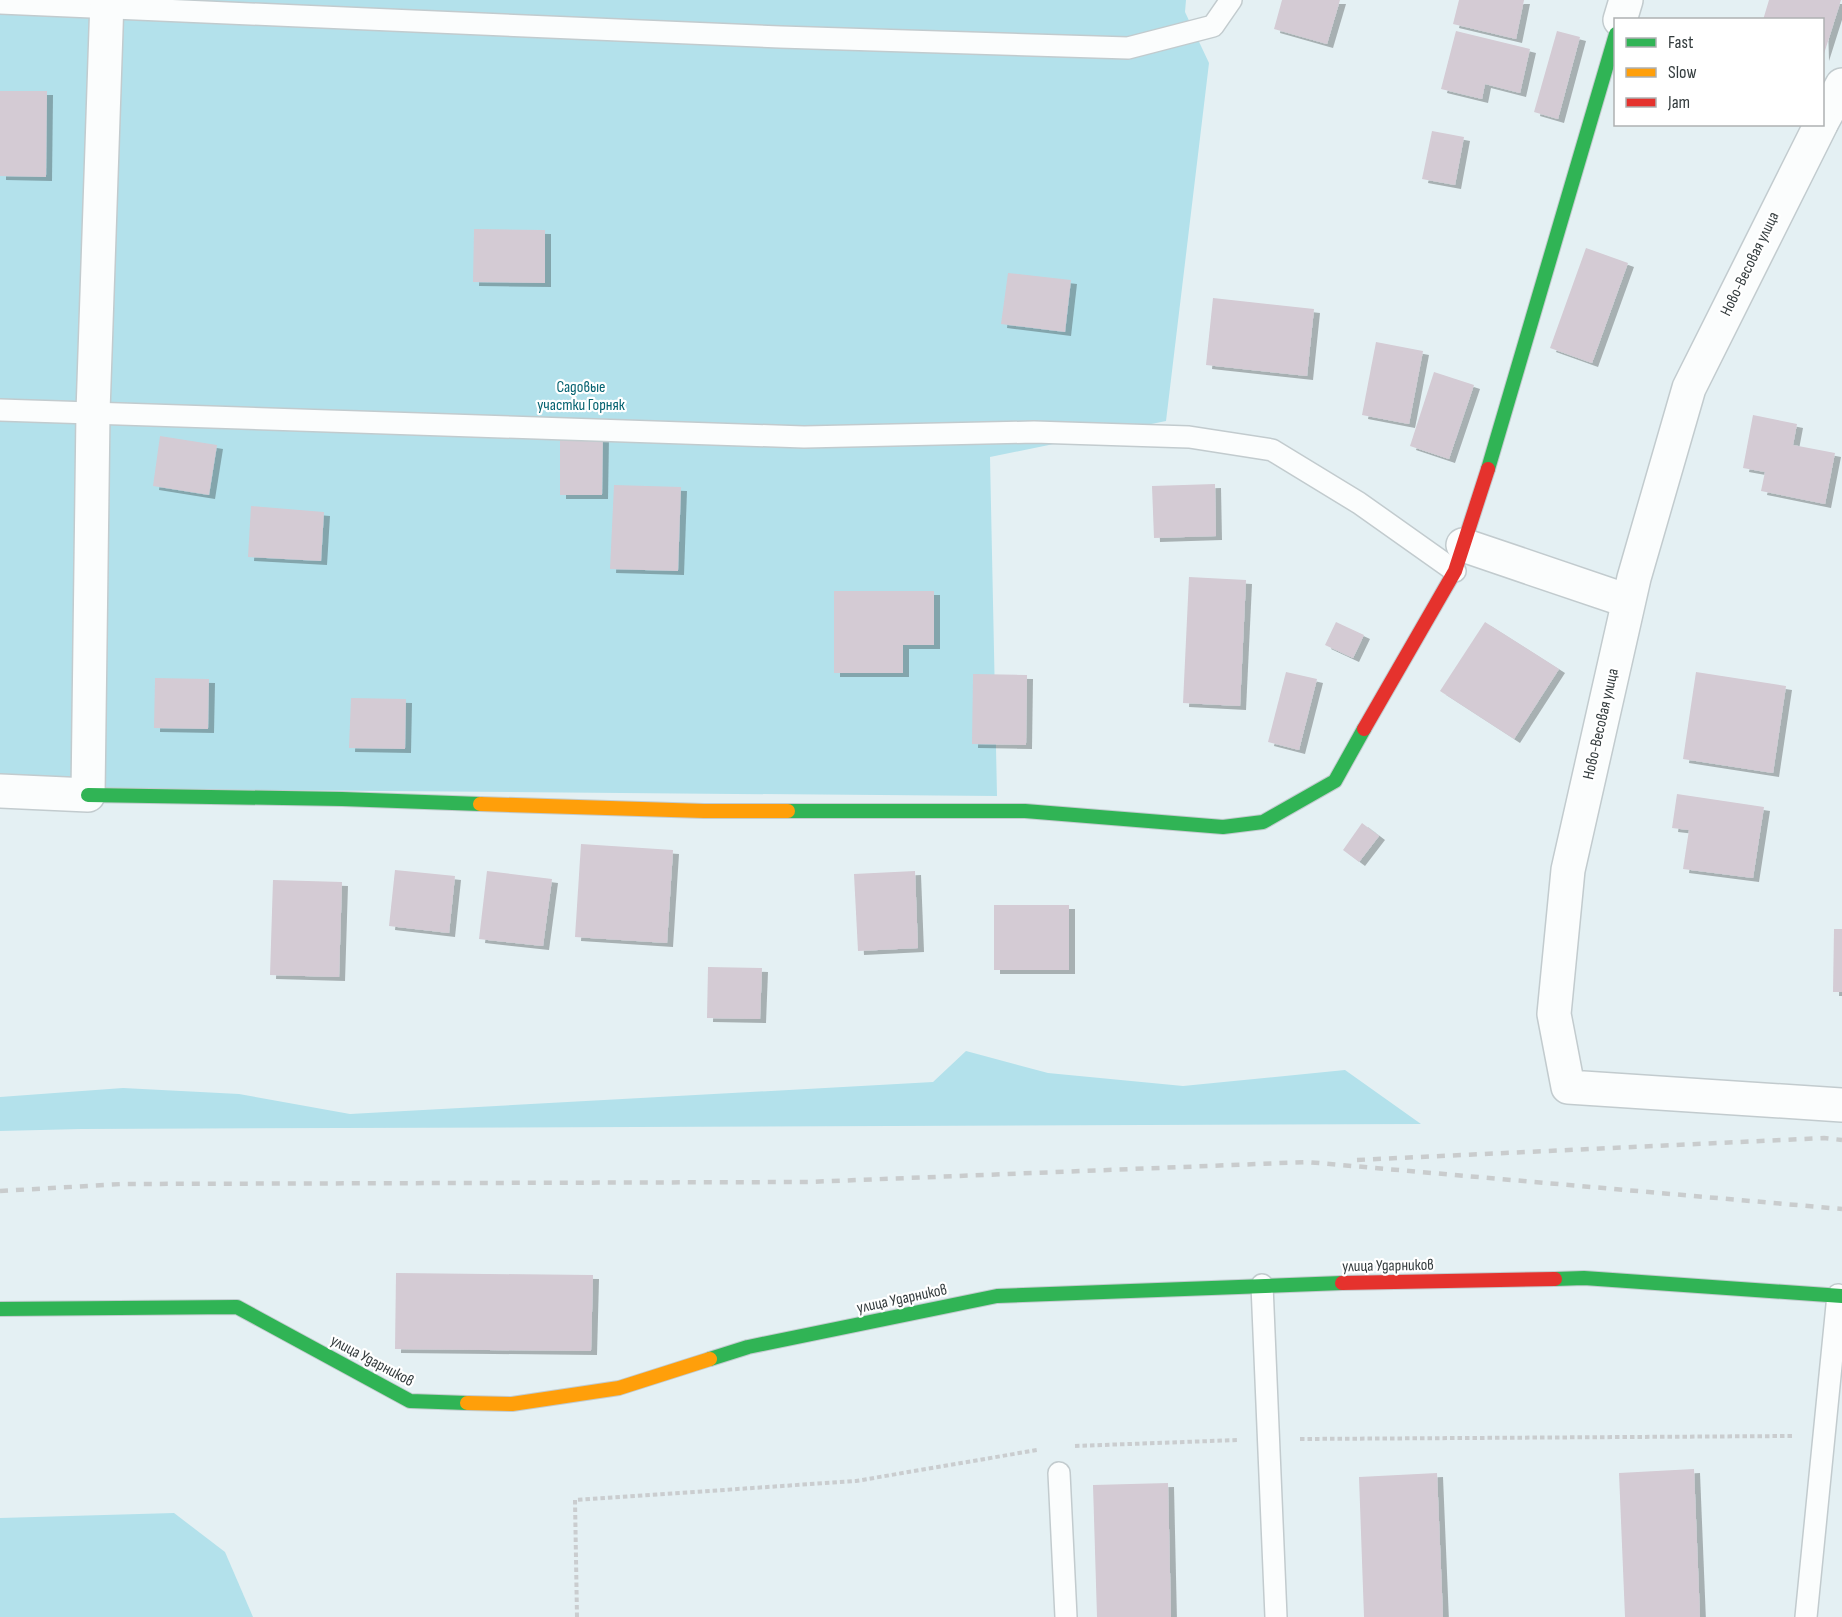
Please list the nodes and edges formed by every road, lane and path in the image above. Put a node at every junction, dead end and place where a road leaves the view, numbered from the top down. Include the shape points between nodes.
1 (1231, 0) edge
2 (1626, 0) edge
3 (0, 3) edge
4 (106, 3) edge
5 (1621, 18) edge
6 (1614, 41) edge
7 (1842, 85) edge
8 (1824, 119) edge
9 (1820, 126) edge
10 (0, 410) edge
11 (93, 412) junction
12 (1459, 558) junction
13 (1628, 601) junction
14 (0, 791) edge
15 (88, 795) junction
16 (1842, 1106) edge
17 (1262, 1285) junction
18 (1840, 1296) edge
19 (0, 1309) edge
20 (1824, 1436) junction
21 (1268, 1439) junction
22 (1064, 1447) dead end
23 (1041, 1449) dead end
24 (1059, 1473) dead end
25 (577, 1617) edge
26 (1066, 1617) edge
27 (1276, 1617) edge
28 (1806, 1617) edge

1 - 4 lane via 1213,26 1128,48 780,37
2 - 5 street
3 - 4 lane
4 - 11 street
6 - 12 street
7 - 8 street, Ново-Весовая улица
9 - 13 street, Ново-Весовая улица via 1689,388
10 - 11 lane
11 - 12 lane via 804,437 1034,432 1189,437 1272,450
11 - 15 street
12 - 13 street
12 - 15 street via 1335,781 1263,822 1223,827 1025,811 704,811
13 - 16 street, Ново-Весовая улица via 1568,870 1554,1014 1568,1087
14 - 15 street
17 - 18 street, улица Ударников via 1584,1278
17 - 19 street, улица Ударников via 997,1296 748,1347 619,1388 512,1404 410,1401 237,1307
17 - 21 lane
18 - 20 lane
20 - 21 path
20 - 28 lane
21 - 22 path
21 - 27 lane
23 - 25 path via 856,1481 575,1500
24 - 26 lane

